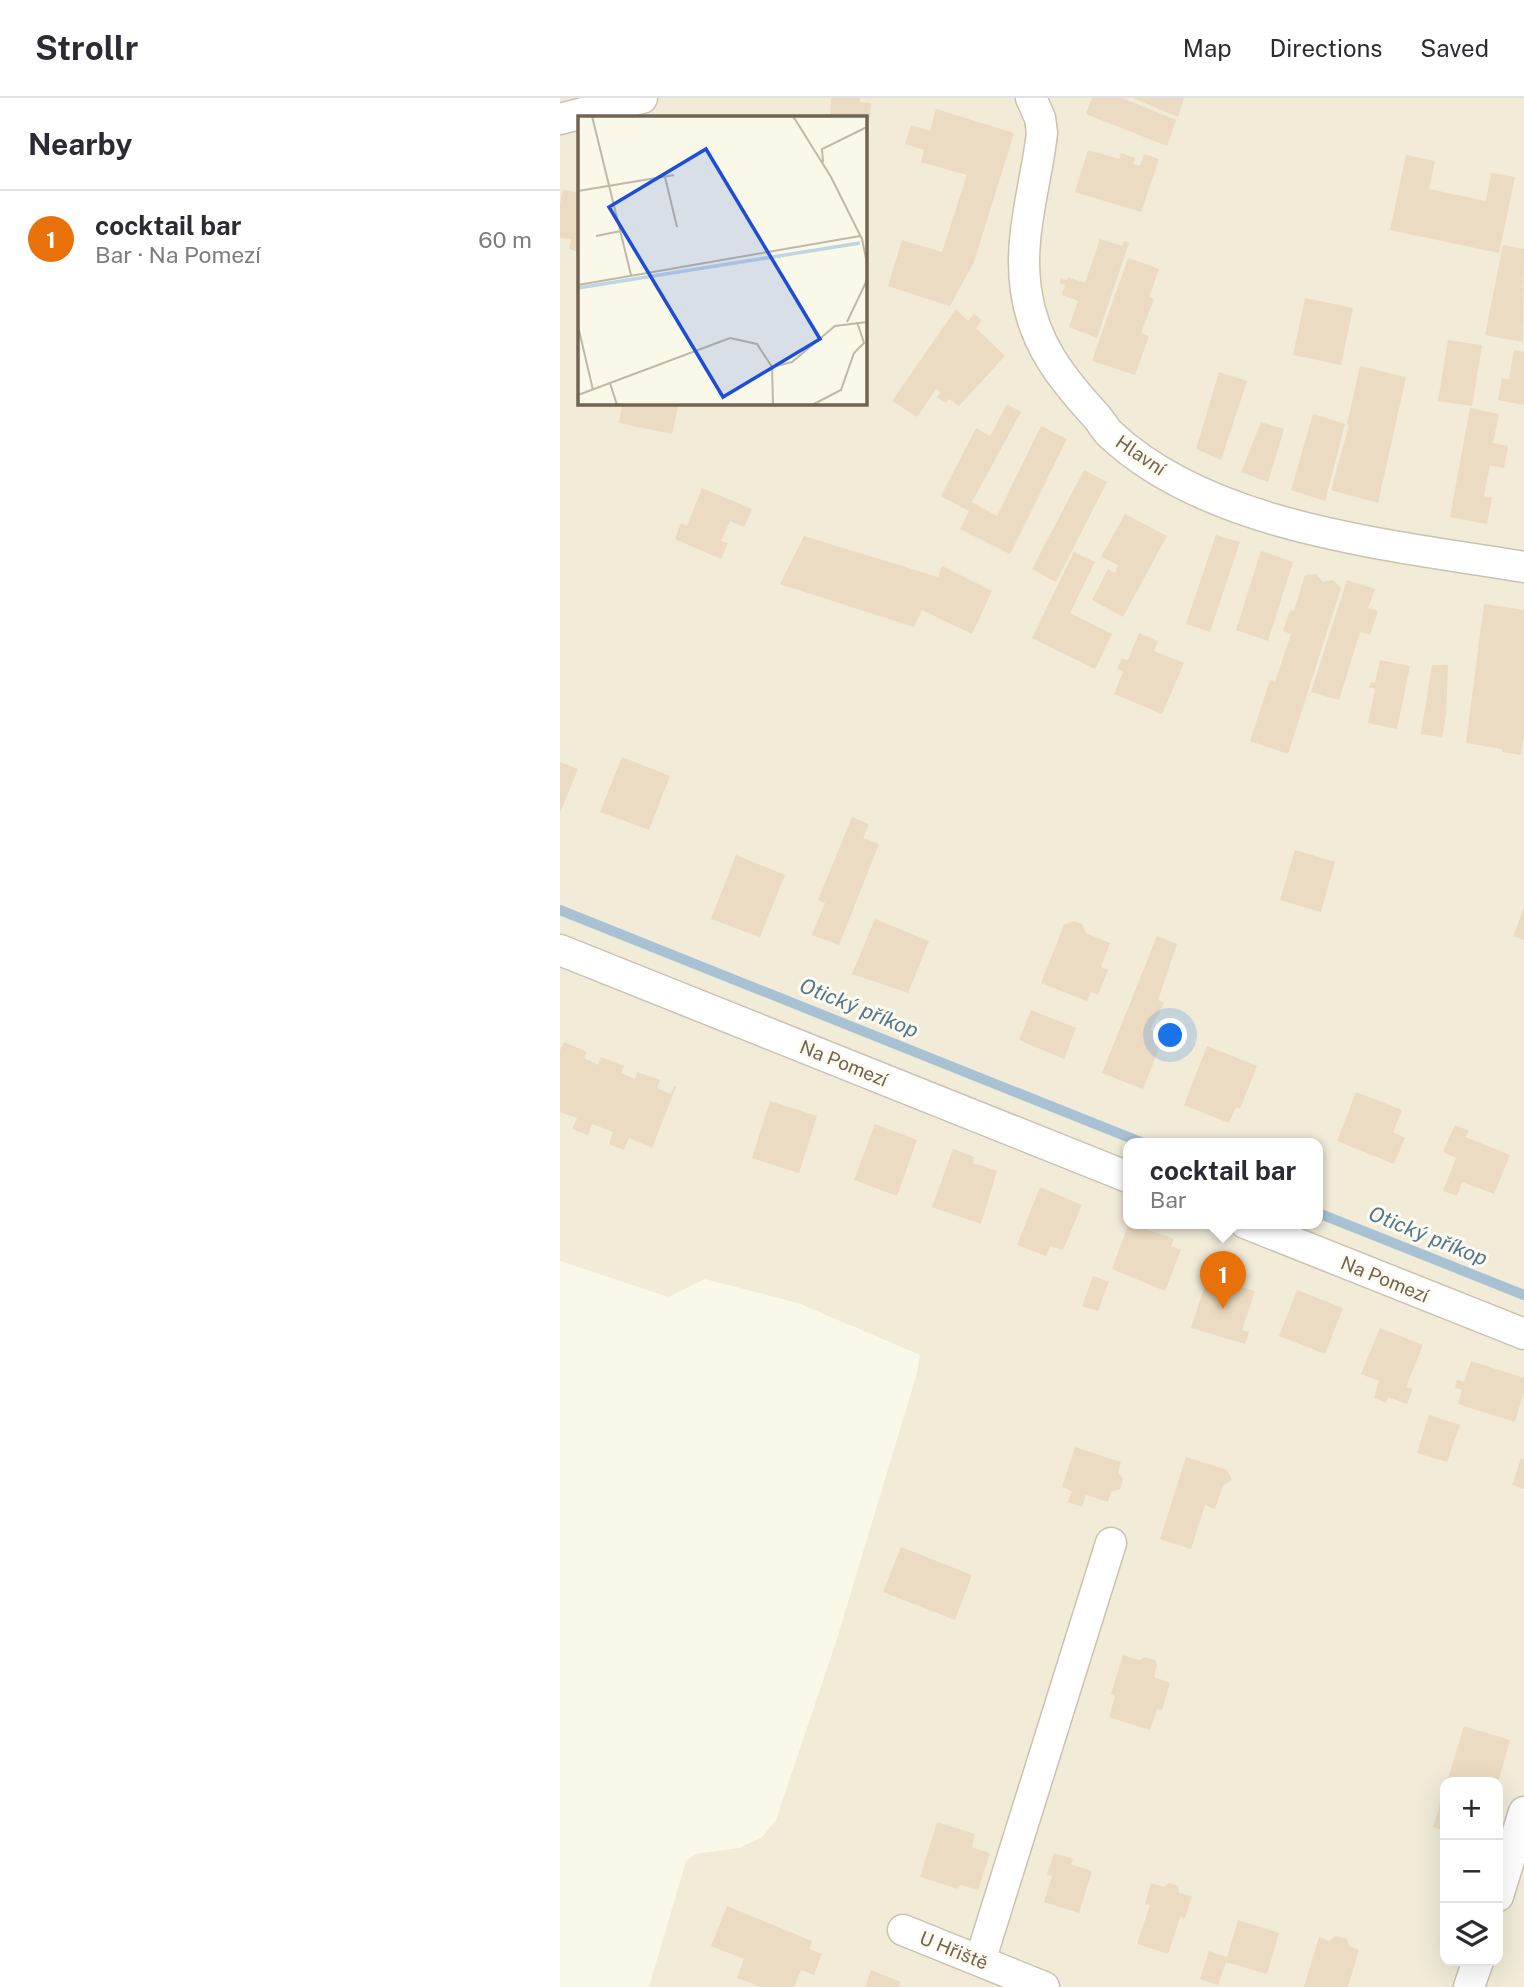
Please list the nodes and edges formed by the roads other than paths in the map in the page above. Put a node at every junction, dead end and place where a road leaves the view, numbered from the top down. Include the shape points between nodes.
1 (642, 98) edge
2 (1037, 100) edge
3 (560, 119) edge
4 (1524, 567) edge
5 (560, 950) edge
6 (1123, 1175) edge
7 (1260, 1229) edge
8 (1524, 1335) edge
9 (1111, 1543) dead end
10 (1524, 1812) edge
11 (1503, 1880) edge
12 (904, 1930) dead end
13 (980, 1961) junction
14 (1476, 1966) edge
15 (1044, 1987) edge
16 (1469, 1987) edge

1 - 3 street
2 - 4 street, Hlavní via 1042,133 1023,258 1030,312 1048,358 1108,433 1180,481 1280,522
5 - 6 street, Na Pomezí
7 - 8 street, Na Pomezí
9 - 13 street
10 - 11 street
12 - 13 street, U Hřiště
13 - 15 street, U Hřiště
14 - 16 street

